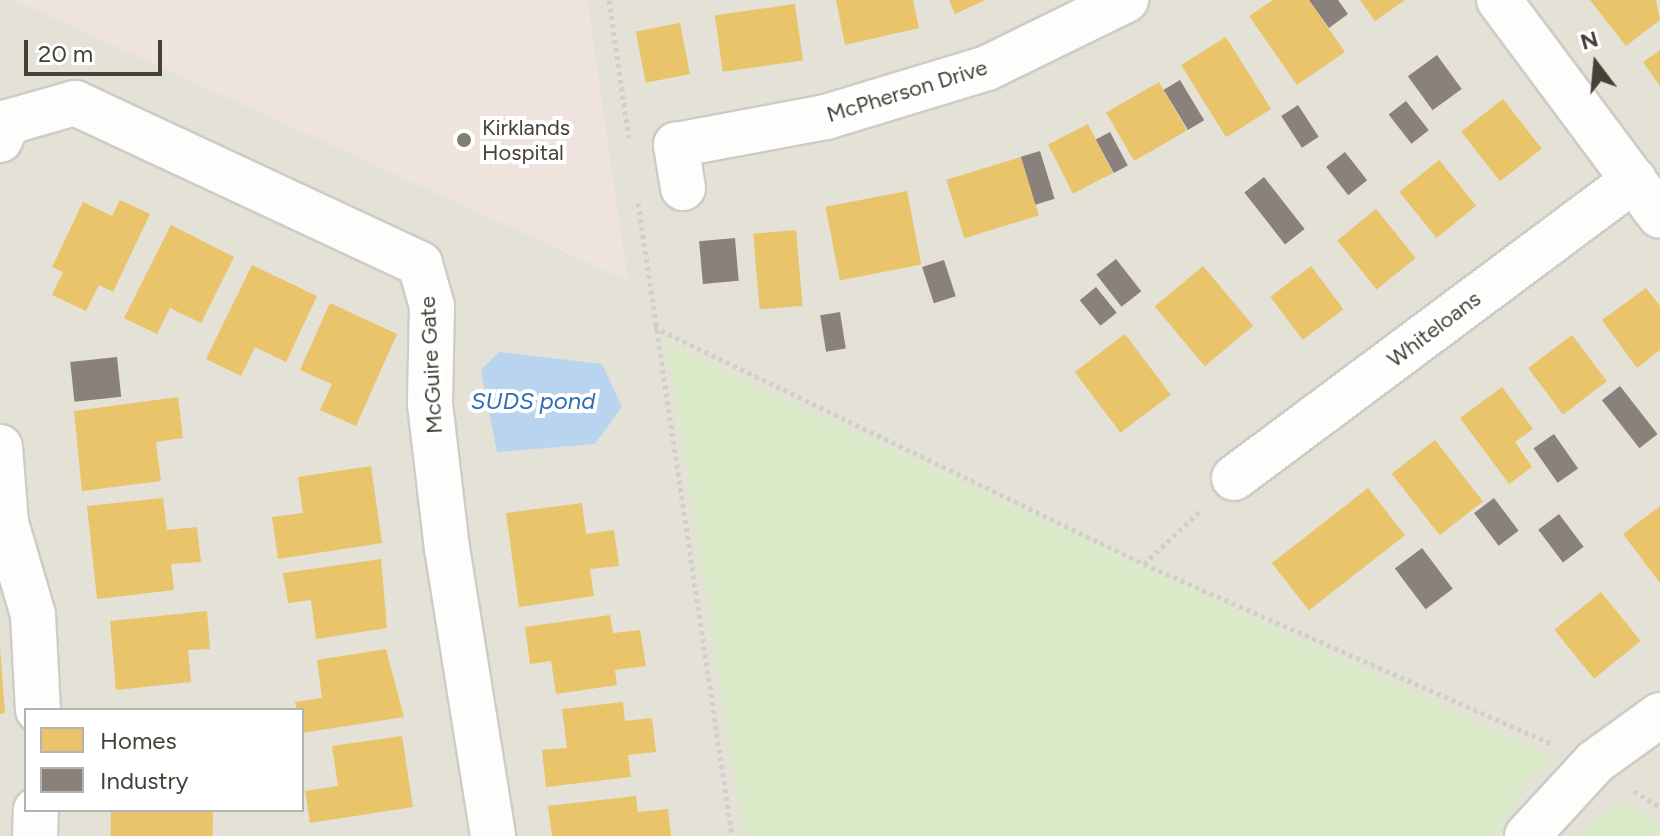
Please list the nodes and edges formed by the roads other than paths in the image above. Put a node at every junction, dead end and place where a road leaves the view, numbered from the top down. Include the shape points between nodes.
1 (1126, 0) edge
2 (1499, 0) edge
3 (0, 140) edge
4 (1634, 180) junction
5 (683, 188) dead end
6 (1660, 216) edge
7 (0, 447) edge
8 (1234, 478) road end
9 (3, 523) edge
10 (38, 708) edge
11 (1660, 715) edge
12 (36, 812) edge
13 (35, 836) edge
14 (493, 836) edge
15 (1527, 836) edge

1 - 5 street, McPherson Drive via 987,68 826,117 676,145
2 - 4 street
3 - 14 street, McGuire Gate via 8,122 75,103 420,264 432,306 430,404 447,548
4 - 6 street
4 - 8 street, Whiteloans
7 - 9 street
9 - 10 street via 33,615
11 - 15 street via 1595,762
12 - 13 street

